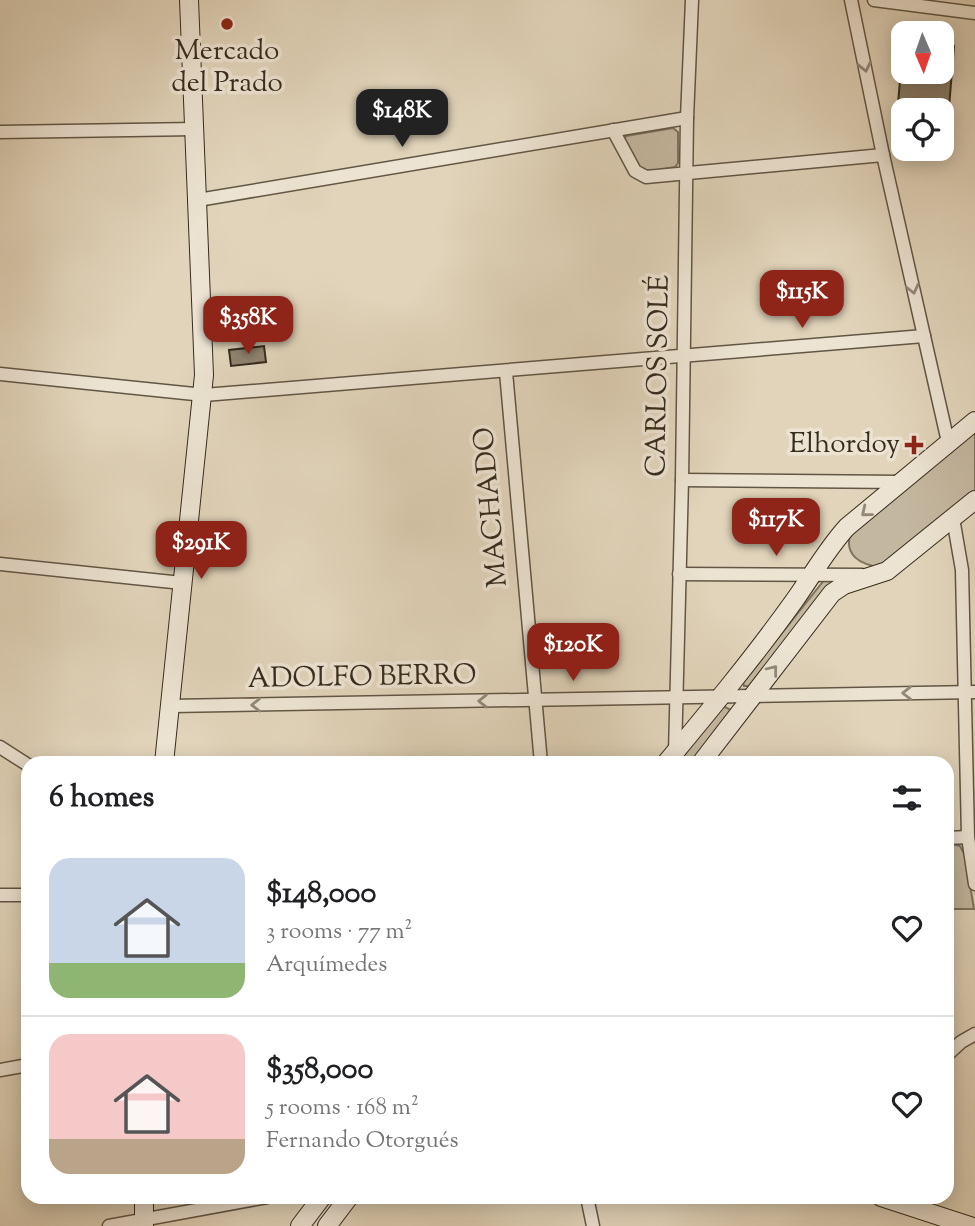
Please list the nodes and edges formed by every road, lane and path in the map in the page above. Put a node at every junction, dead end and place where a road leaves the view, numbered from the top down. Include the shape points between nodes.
1 (189, 0) edge
2 (692, 0) edge
3 (851, 0) edge
4 (874, 0) edge
5 (975, 13) edge
6 (687, 118) junction
7 (195, 129) junction
8 (612, 130) junction
9 (0, 132) edge
10 (883, 155) junction
11 (686, 173) junction
12 (198, 200) junction
13 (924, 336) junction
14 (683, 357) junction
15 (506, 372) junction
16 (0, 374) edge
17 (204, 395) junction
18 (975, 421) edge
19 (948, 442) junction
20 (682, 480) junction
21 (903, 482) junction
22 (975, 500) edge
23 (953, 518) junction
24 (0, 564) edge
25 (969, 569) edge
26 (679, 574) junction
27 (812, 575) junction
28 (873, 575) junction
29 (182, 583) junction
30 (970, 692) edge
31 (721, 696) junction
32 (753, 696) junction
33 (675, 697) junction
34 (533, 700) junction
35 (171, 706) junction
36 (0, 747) edge
37 (165, 756) edge
38 (540, 756) edge
39 (671, 756) edge
40 (673, 756) edge
41 (706, 756) edge
42 (21, 760) edge
43 (968, 837) junction
44 (954, 838) edge
45 (975, 884) edge
46 (0, 895) edge
47 (21, 895) edge
48 (975, 1034) edge
49 (954, 1048) edge
50 (21, 1066) edge
51 (0, 1070) edge
52 (144, 1204) edge
53 (234, 1204) edge
54 (316, 1204) edge
55 (330, 1204) edge
56 (344, 1204) edge
57 (588, 1204) edge
58 (902, 1204) edge
59 (144, 1223) edge
60 (330, 1224) edge
61 (109, 1226) edge
62 (300, 1226) edge
63 (593, 1226) edge
64 (970, 1226) edge

1 - 7 street
2 - 6 street, CARLOS SOLÉ
3 -> 10 street
4 - 5 street
6 - 8 street
6 - 11 street, CARLOS SOLÉ
7 - 9 street
7 - 12 street
8 - 11 street via 642,177
8 - 12 street
10 - 11 street
10 -> 13 street
11 - 14 street, CARLOS SOLÉ
12 - 17 street
13 - 14 street
13 - 19 street
14 - 15 street
14 - 20 street, CARLOS SOLÉ
15 - 17 street
15 - 34 street, MACHADO
16 - 17 street
17 - 29 street
18 - 19 street
19 - 21 street
20 - 21 street
20 - 26 street, CARLOS SOLÉ
21 -> 27 street via 847,527
22 - 23 street
23 - 25 street
23 - 28 street via 887,571
24 - 29 street
25 - 30 street
26 - 27 street
26 - 33 street, CARLOS SOLÉ
27 - 28 street
27 - 31 street
32 -> 28 street via 832,593
29 - 35 street
30 -> 32 street, ADOLFO BERRO
30 - 43 street
31 - 32 street, ADOLFO BERRO
31 - 33 street, ADOLFO BERRO
31 - 40 street
32 - 41 street
33 - 34 street, ADOLFO BERRO
33 - 39 street, CARLOS SOLÉ
34 -> 35 street, ADOLFO BERRO
34 - 38 street, MACHADO
35 - 37 street
36 - 42 street
43 - 44 street
43 - 45 street
46 - 47 street
48 - 49 street
50 - 51 street
52 - 59 street
53 - 59 street
54 - 62 street
55 - 60 street
56 - 60 street
57 - 63 street
58 - 64 street
59 - 61 street

